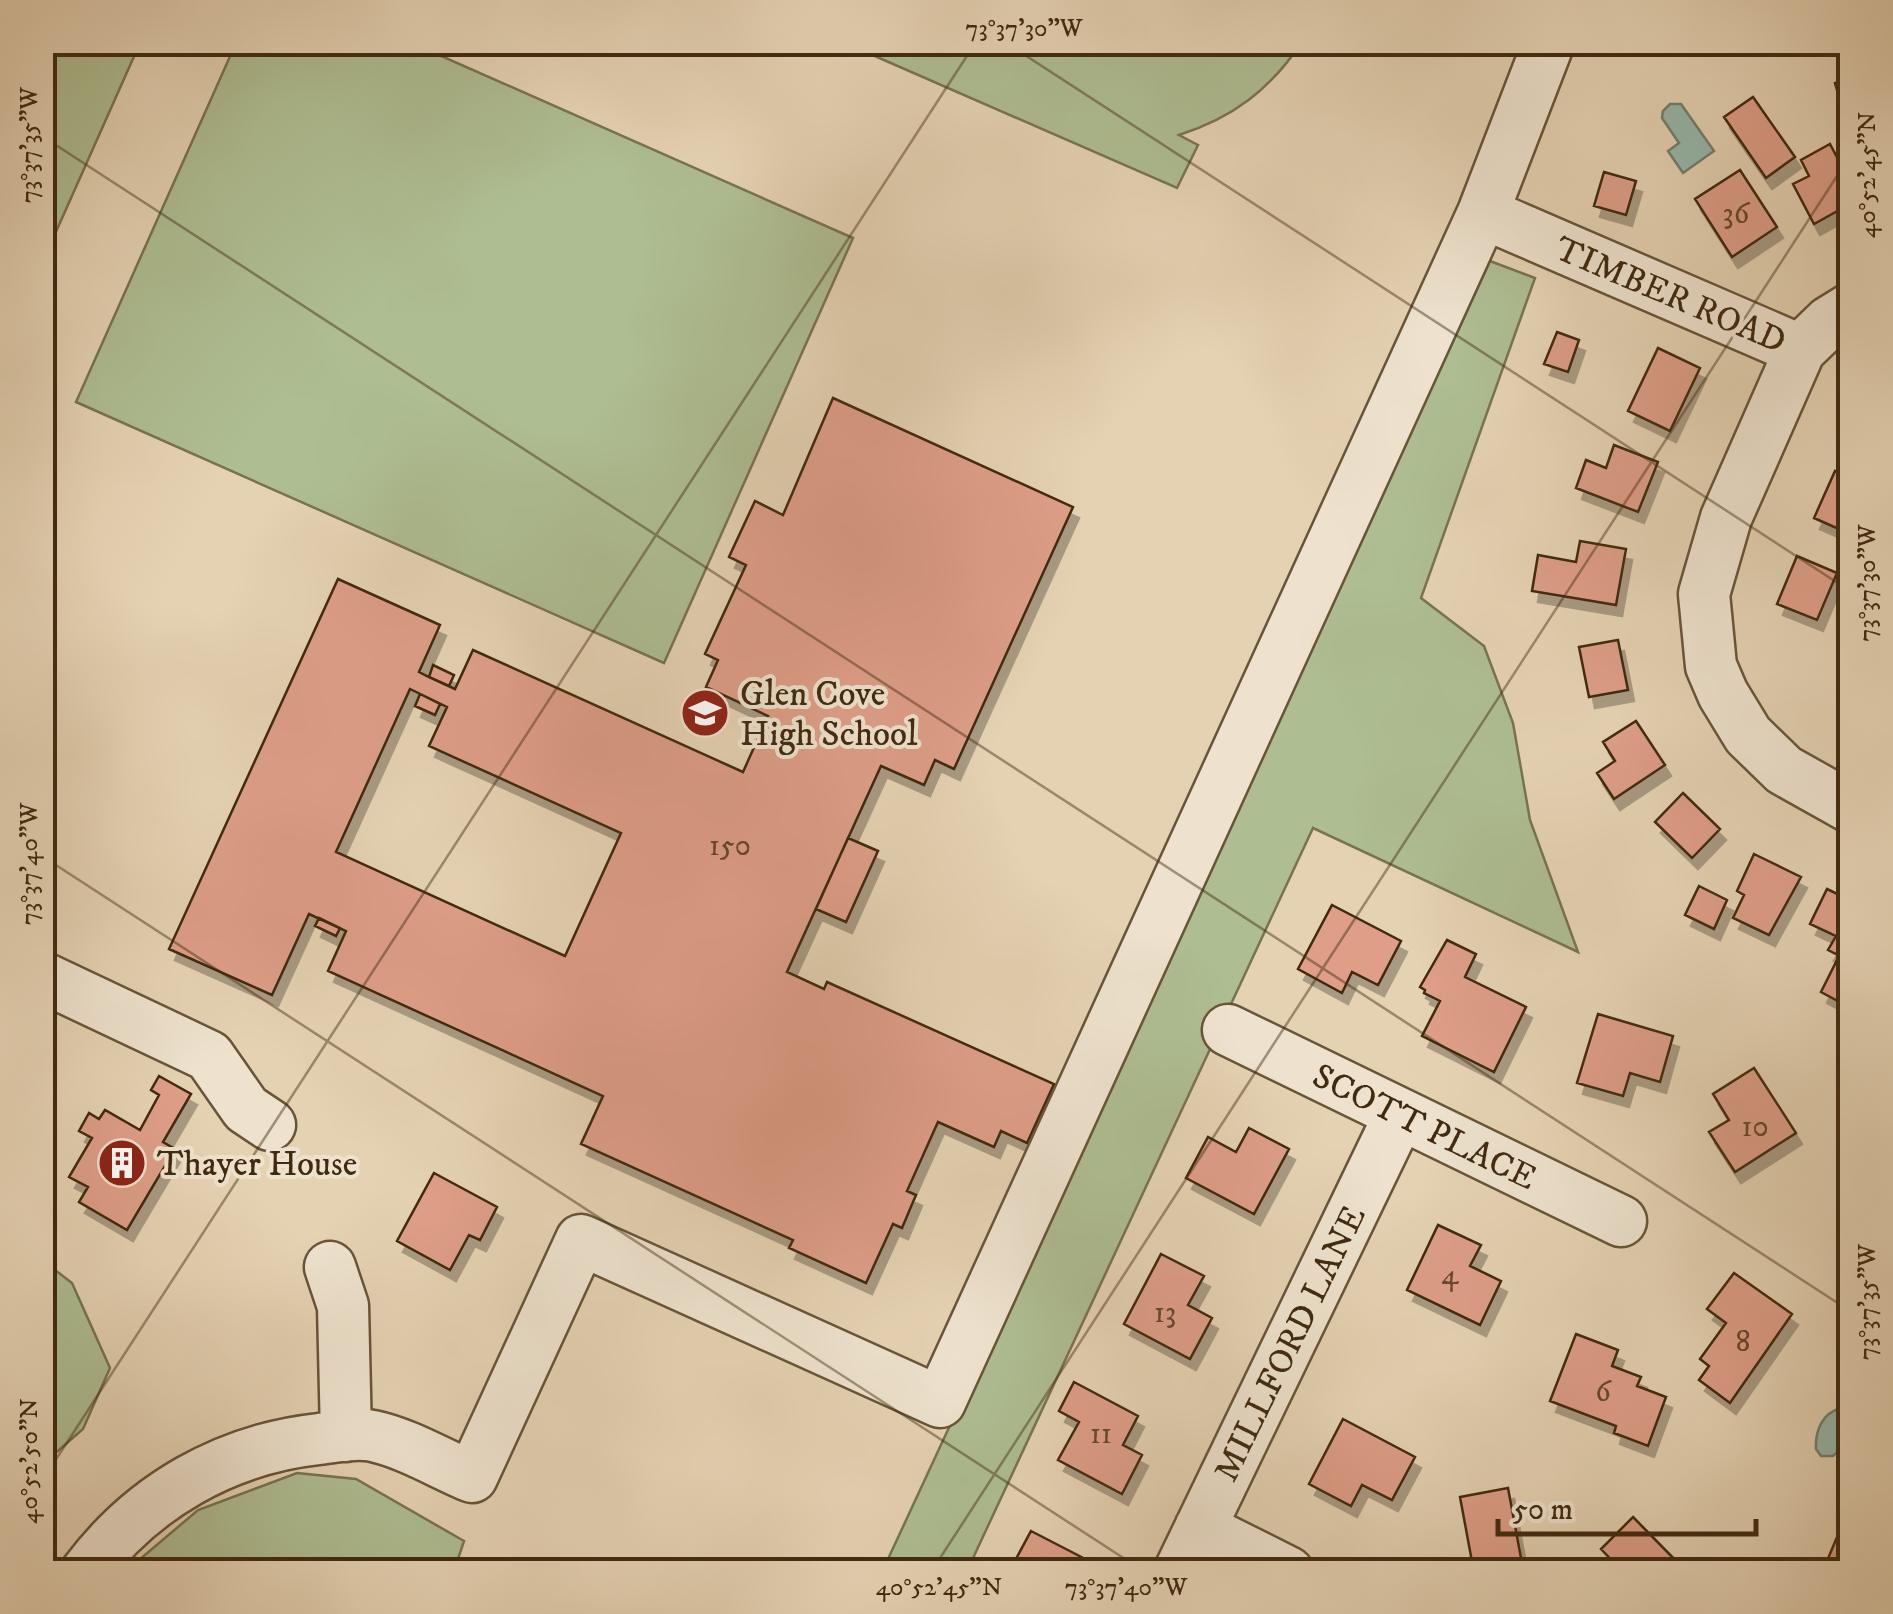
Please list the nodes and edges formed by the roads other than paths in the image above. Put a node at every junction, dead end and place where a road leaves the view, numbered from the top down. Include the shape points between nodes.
1 (1548, 42) edge
2 (1484, 213) junction
3 (1850, 309) edge
4 (1800, 350) junction
5 (1850, 808) edge
6 (43, 977) edge
7 (1228, 1030) dead end
8 (1400, 1114) junction
9 (270, 1125) dead end
10 (1621, 1222) dead end
11 (330, 1267) dead end
12 (346, 1436) junction
13 (1189, 1550) edge
14 (86, 1572) edge
15 (1288, 1572) edge

1 - 2 street
2 - 4 street, TIMBER ROAD
2 - 12 street via 940,1402 581,1240 472,1477 374,1436
3 - 4 street, TIMBER ROAD
4 - 5 street via 1726,518 1704,594 1712,666 1748,735 1784,770
6 - 9 street via 209,1056 246,1109
7 - 8 street, SCOTT PLACE
8 - 10 street, SCOTT PLACE
8 - 13 street, MILLFORD LANE
11 - 12 street via 343,1306
12 - 14 street via 241,1454 197,1476 151,1505
13 - 15 street

